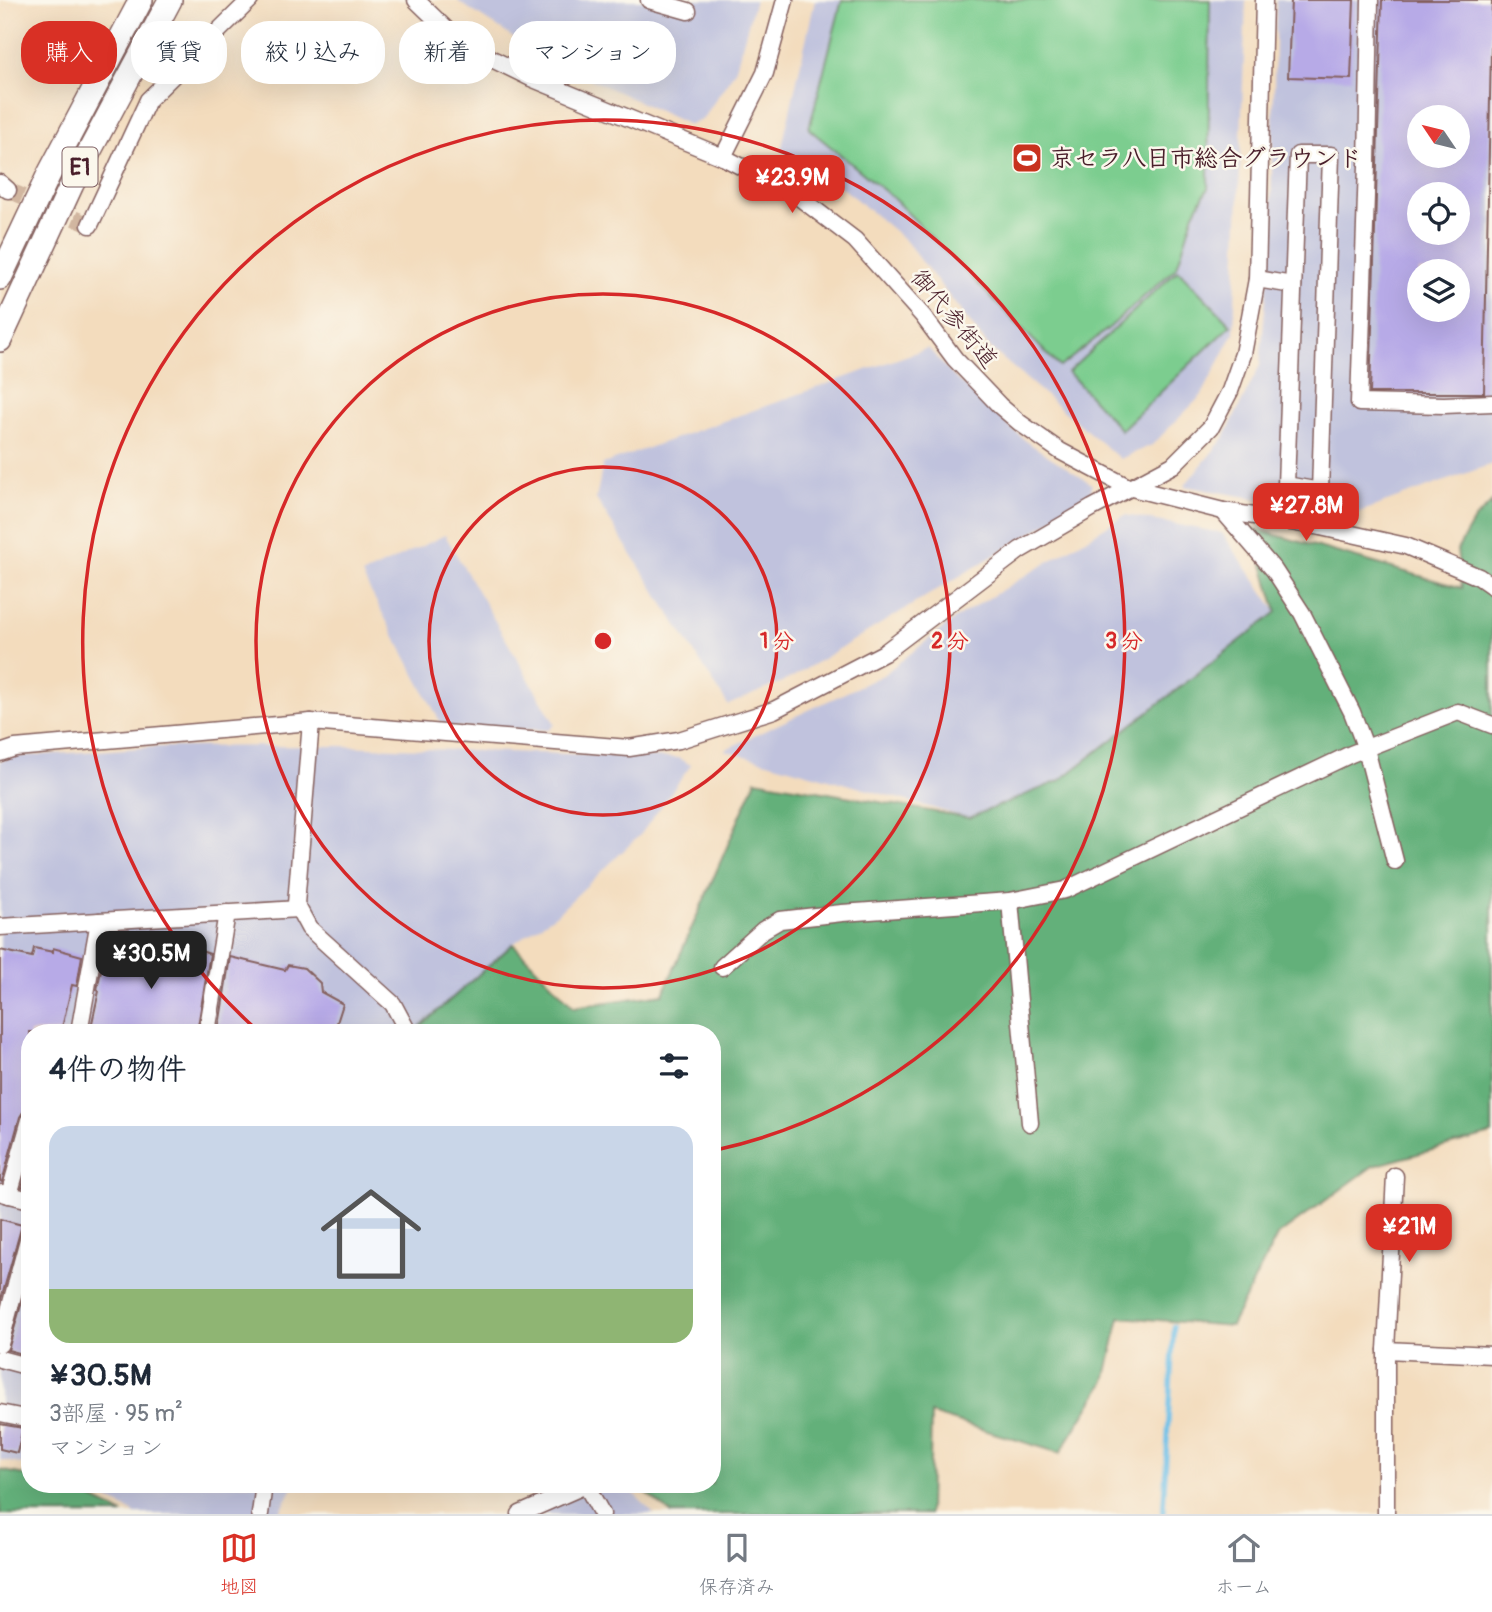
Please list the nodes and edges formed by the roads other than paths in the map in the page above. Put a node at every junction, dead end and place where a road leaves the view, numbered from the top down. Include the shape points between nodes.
1 (141, 0) edge
2 (170, 0) edge
3 (250, 0) edge
4 (416, 0) edge
5 (649, 0) edge
6 (785, 0) edge
7 (1264, 0) edge
8 (1370, 0) edge
9 (688, 11) dead end
10 (723, 157) junction
11 (90, 225) dead end
12 (0, 278) edge
13 (1258, 279) junction
14 (1293, 285) junction
15 (0, 340) edge
16 (1492, 403) edge
17 (1128, 487) junction
18 (1223, 511) junction
19 (1492, 586) edge
20 (311, 723) junction
21 (1492, 725) edge
22 (1366, 749) junction
23 (0, 753) edge
24 (1395, 861) dead end
25 (1010, 901) junction
26 (298, 909) junction
27 (227, 913) junction
28 (99, 921) junction
29 (0, 927) edge
30 (722, 967) dead end
31 (80, 1024) edge
32 (208, 1024) edge
33 (404, 1024) edge
34 (1030, 1123) dead end
35 (21, 1147) edge
36 (1395, 1175) dead end
37 (5, 1194) edge
38 (21, 1265) edge
39 (0, 1344) edge
40 (1386, 1350) junction
41 (1492, 1355) edge
42 (0, 1359) edge
43 (21, 1365) edge
44 (0, 1413) edge
45 (21, 1417) edge
46 (263, 1493) edge
47 (568, 1493) edge
48 (590, 1493) edge
49 (260, 1514) edge
50 (520, 1514) edge
51 (602, 1514) edge
52 (1386, 1514) edge

1 - 12 highway, E1
2 - 15 highway, E1 via 72,184
3 - 11 street via 148,100
4 - 10 street, 御代参街道 via 450,33 492,59
5 - 9 street
6 - 10 street via 765,73
7 - 13 street
8 - 16 street via 1359,403
10 - 17 street, 御代参街道 via 796,195 855,240 1000,406 1059,451
13 - 14 street
13 - 17 street via 1244,354 1211,426 1173,465
14 - 14 street via 1286,485 1320,491 1331,155 1298,155
17 - 18 street, 御代参街道
17 - 20 street via 1020,550 884,653 774,710 679,740 629,748
18 - 19 street, 御代参街道 via 1406,546
18 - 22 street via 1275,570 1302,613
20 - 23 street via 15,748
20 - 26 street
21 - 22 street via 1458,712
22 - 24 street
22 - 25 street via 1065,890
25 - 30 street via 780,920
25 - 34 street
26 - 27 street
26 - 33 street via 309,928 393,1004
27 - 28 street
27 - 32 street
28 - 29 street
28 - 31 street
35 - 37 street
36 - 40 street
38 - 39 street
40 - 41 street
40 - 52 street
42 - 43 street
44 - 45 street
46 - 49 street
47 - 50 street
48 - 51 street

